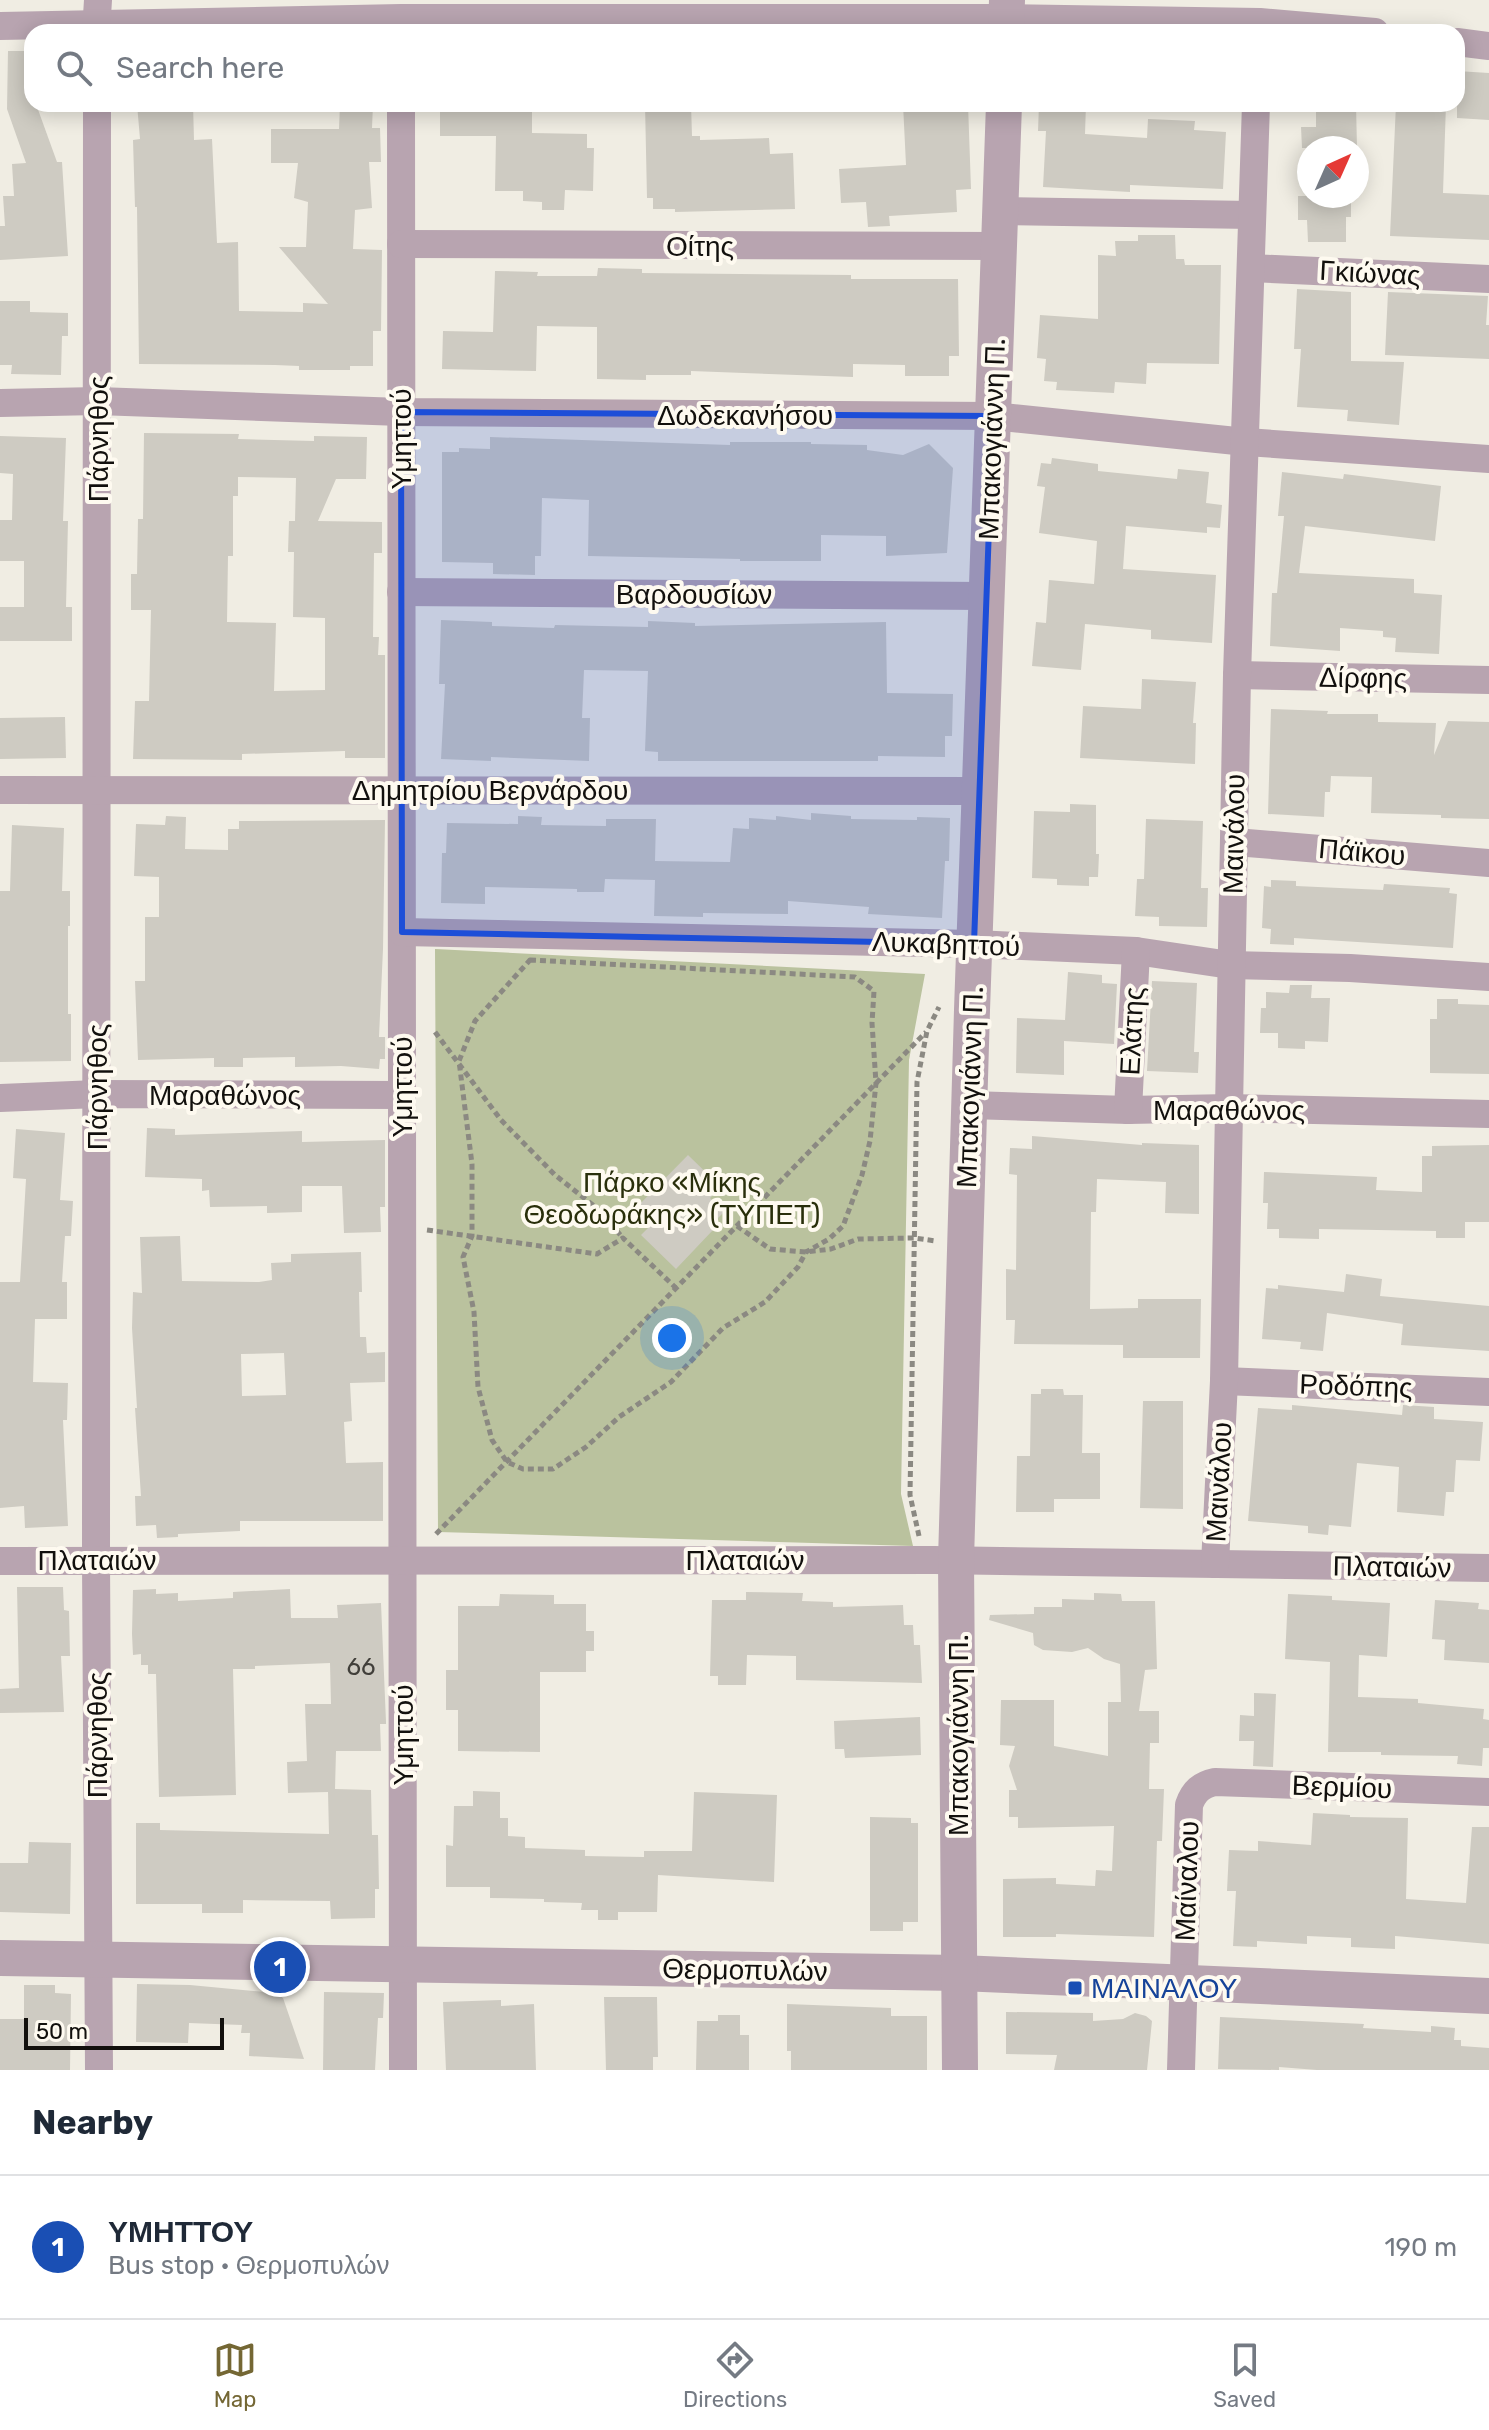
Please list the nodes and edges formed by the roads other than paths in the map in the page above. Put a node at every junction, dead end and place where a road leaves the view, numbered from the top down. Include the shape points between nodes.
1 (401, 17) edge
2 (1007, 17) edge
3 (1260, 18) edge
4 (97, 19) edge
5 (24, 24) edge
6 (28, 24) edge
7 (1309, 24) edge
8 (0, 26) edge
9 (1465, 43) edge
10 (1489, 46) edge
11 (97, 112) edge
12 (401, 112) edge
13 (1004, 112) edge
14 (1256, 112) edge
15 (1252, 215) junction
16 (999, 229) junction
17 (401, 244) junction
18 (1251, 268) junction
19 (1489, 279) edge
20 (98, 401) junction
21 (0, 403) edge
22 (401, 412) junction
23 (993, 416) junction
24 (1246, 442) junction
25 (1489, 459) edge
26 (401, 592) junction
27 (986, 596) junction
28 (1237, 675) junction
29 (1489, 680) edge
30 (0, 790) edge
31 (97, 790) junction
32 (401, 790) junction
33 (980, 791) junction
34 (1235, 842) junction
35 (1489, 863) edge
36 (402, 932) junction
37 (974, 944) junction
38 (1136, 951) junction
39 (1230, 965) junction
40 (1489, 977) edge
41 (97, 1094) junction
42 (402, 1095) junction
43 (0, 1098) edge
44 (970, 1105) junction
45 (1230, 1108) junction
46 (1128, 1110) junction
47 (1489, 1114) edge
48 (1224, 1381) junction
49 (1489, 1392) edge
50 (96, 1560) junction
51 (402, 1560) junction
52 (956, 1560) junction
53 (0, 1561) edge
54 (1215, 1564) junction
55 (1489, 1568) edge
56 (1197, 1790) joint
57 (1489, 1792) edge
58 (0, 1958) edge
59 (99, 1959) junction
60 (403, 1964) junction
61 (960, 1973) junction
62 (1184, 1983) junction
63 (1489, 1996) edge
64 (99, 2070) edge
65 (403, 2070) edge
66 (960, 2070) edge
67 (1181, 2070) edge

1 - 2 street
1 - 4 street
2 - 3 street
3 - 7 street
4 - 6 street
5 - 8 street
9 - 10 street
11 - 20 street, Πάρνηθος
12 - 17 street, Υμηττού
13 - 16 street, Μπακογιάννη Π.
14 - 15 street, Μαινάλου
15 - 16 street, Οίτης
15 - 18 street, Μαινάλου
16 - 17 street, Οίτης
16 - 23 street, Μπακογιάννη Π.
17 - 22 street, Υμηττού
18 - 19 street, Γκιώνας
18 - 24 street, Μαινάλου
20 - 21 street, Δωδεκανήσου
20 - 22 street, Δωδεκανήσου
20 - 31 street, Πάρνηθος
22 - 23 street, Δωδεκανήσου
22 - 26 street, Υμηττού
23 - 24 street, Δωδεκανήσου
23 - 27 street, Μπακογιάννη Π.
24 - 25 street, Δωδεκανήσου
24 - 28 street, Μαινάλου
26 - 27 street, Βαρδουσίων
26 - 32 street, Υμηττού
27 - 33 street, Μπακογιάννη Π.
28 - 29 street, Δίρφης
28 - 34 street, Μαινάλου
30 - 31 street, Δημητρίου Βερνάρδου
31 - 32 street, Δημητρίου Βερνάρδου
31 - 41 street, Πάρνηθος
32 - 33 street, Δημητρίου Βερνάρδου
32 - 36 street, Υμηττού
33 - 37 street, Μπακογιάννη Π.
34 - 35 street, Πάϊκου
34 - 39 street, Μαινάλου
36 - 37 street, Λυκαβηττού
36 - 42 street, Υμηττού
37 - 38 street, Λυκαβηττού
37 - 44 street, Μπακογιάννη Π.
38 - 39 street, Λυκαβηττού
38 - 46 street, Ελάτης
39 - 40 street, Λυκαβηττού
39 - 45 street, Μαινάλου
41 - 42 street, Μαραθώνος
41 - 43 street, Μαραθώνος
41 - 50 street, Πάρνηθος
42 - 51 street, Υμηττού
44 - 46 street, Μαραθώνος
44 - 52 street, Μπακογιάννη Π.
45 - 46 street, Μαραθώνος
45 - 47 street, Μαραθώνος
45 - 48 street, Μαινάλου
48 - 49 street, Ροδόπης
48 - 54 street, Μαινάλου
50 - 51 street, Πλαταιών
50 - 53 street, Πλαταιών
50 - 59 street, Πάρνηθος
51 - 52 street, Πλαταιών
51 - 60 street, Υμηττού
52 - 54 street, Πλαταιών
52 - 61 street, Μπακογιάννη Π.
54 - 55 street, Πλαταιών
56 - 57 street, Βερμίου via 1215,1782
56 - 62 street, Μαίναλου via 1189,1805
58 - 59 street, Θερμοπυλών
59 - 60 street, Θερμοπυλών
59 - 64 street, Πάρνηθος
60 - 61 street, Θερμοπυλών
60 - 65 street, Υμηττού
61 - 62 street, Θερμοπυλών
61 - 66 street, Μπακογιάννη Π.
62 - 63 street, Θερμοπυλών
62 - 67 street, Μαίναλου

